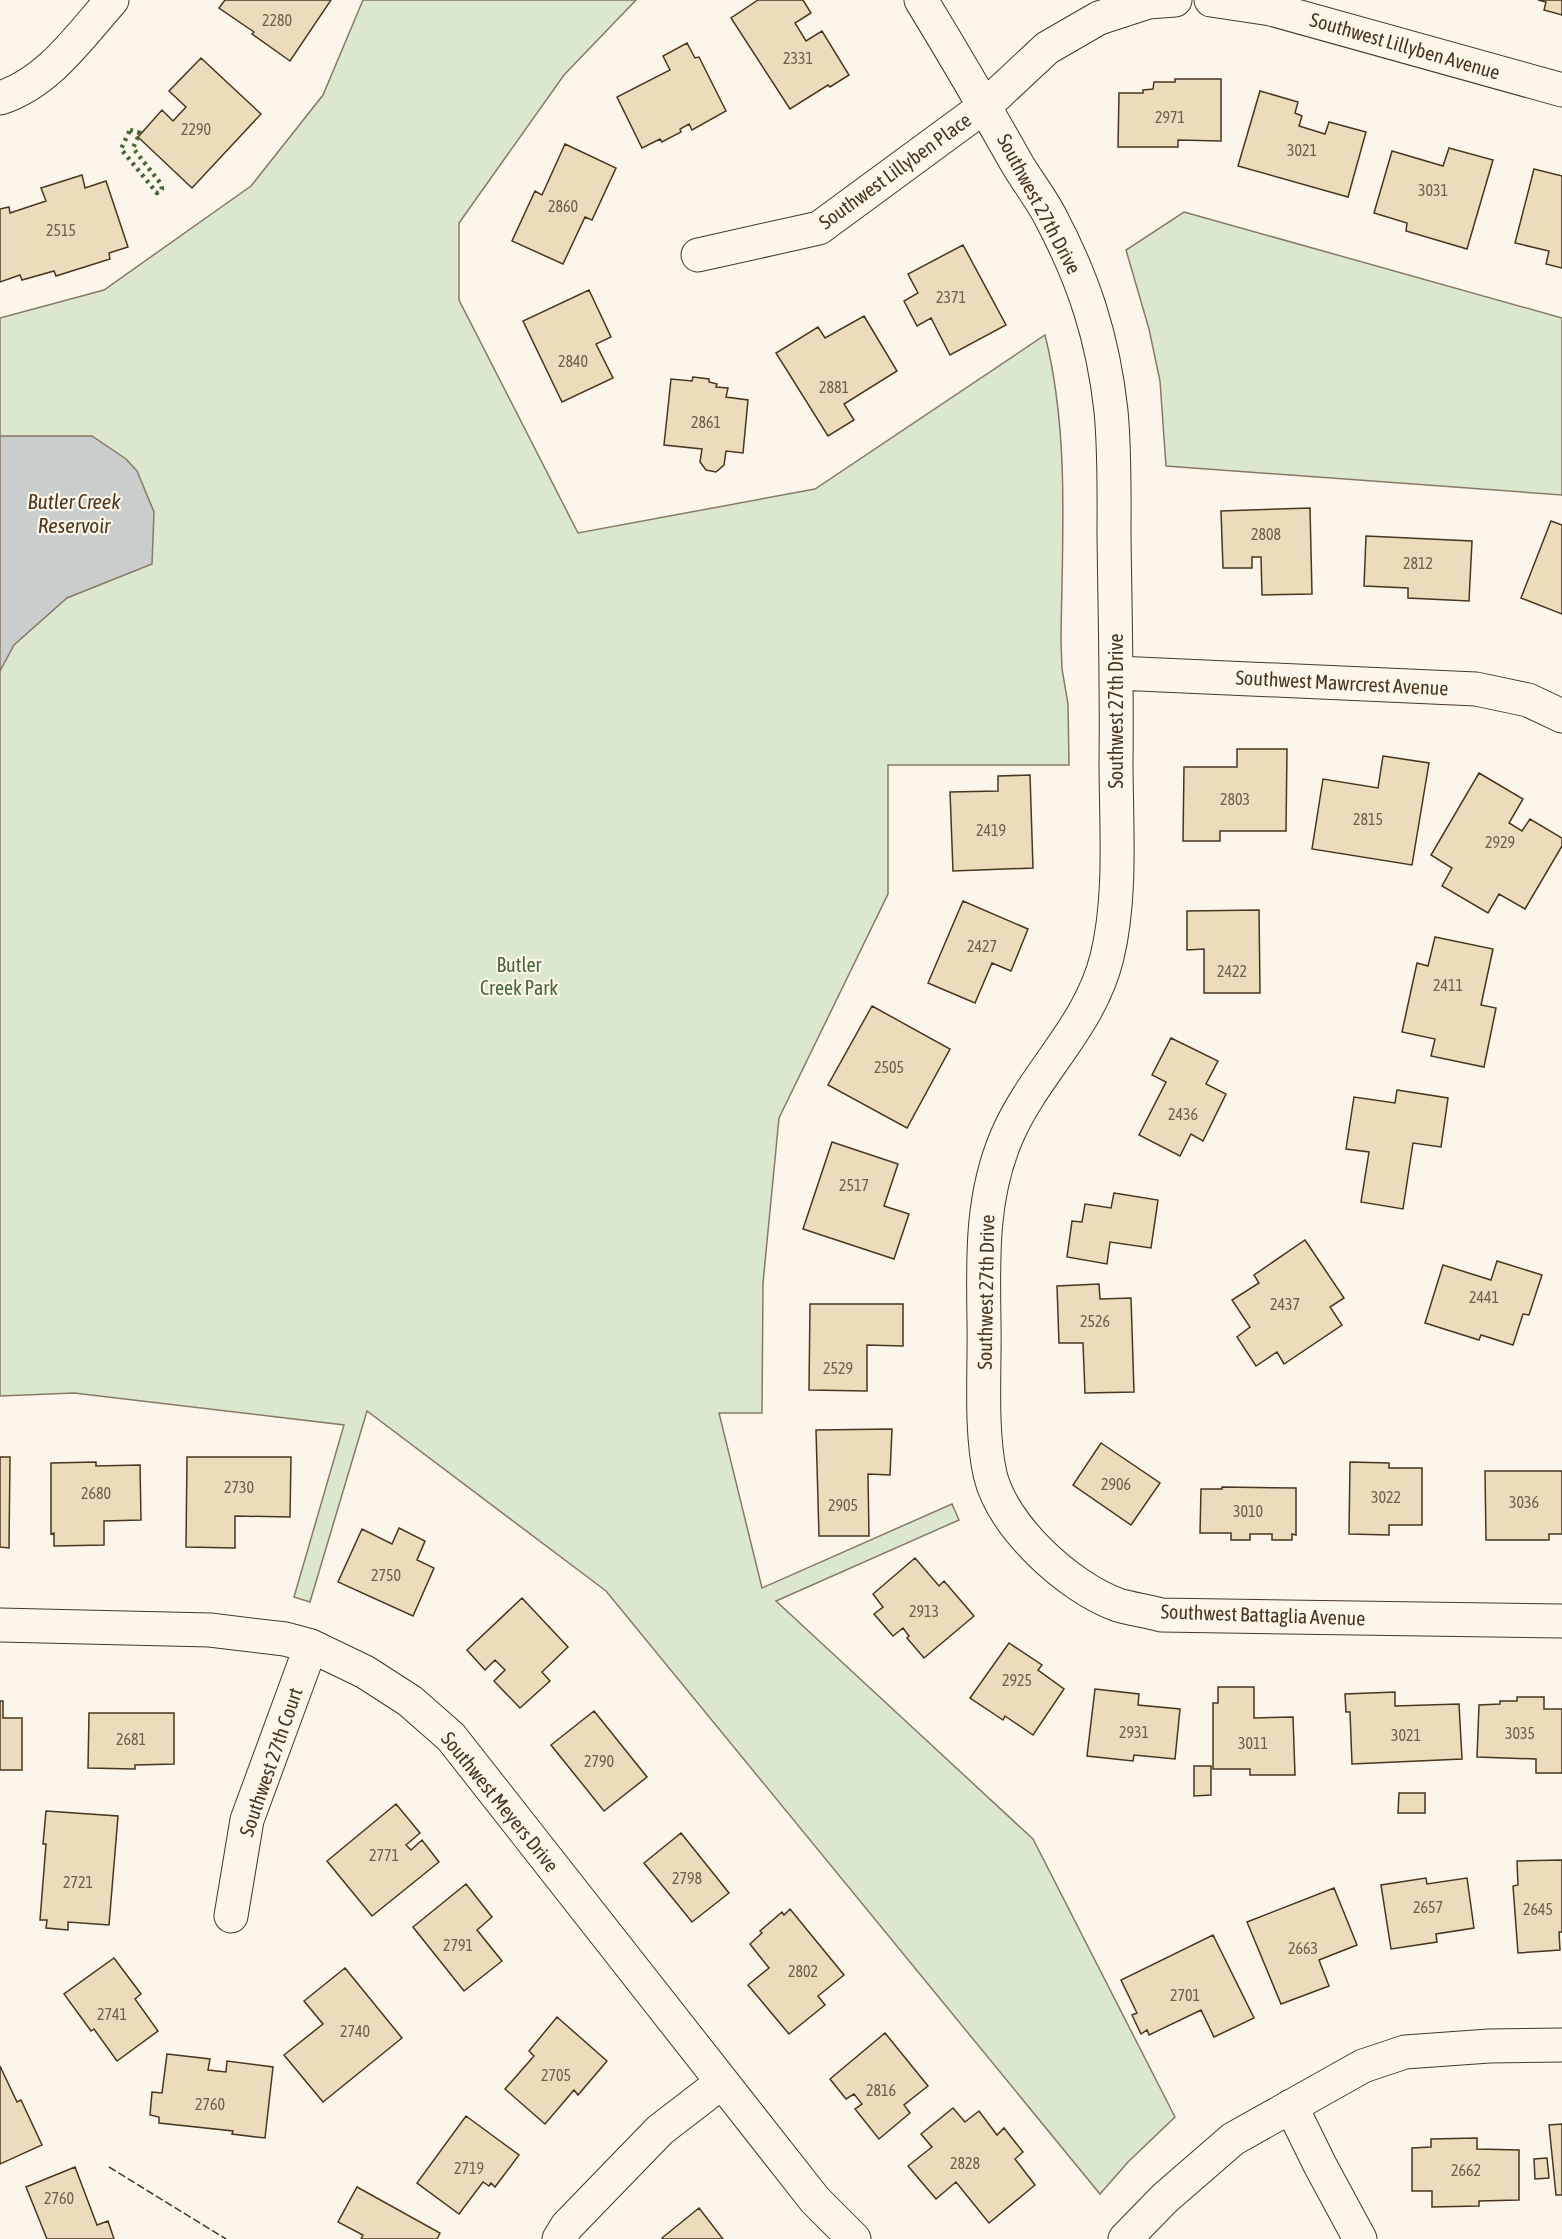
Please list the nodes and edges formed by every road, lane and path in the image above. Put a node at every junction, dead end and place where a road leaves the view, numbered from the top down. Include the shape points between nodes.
1 (112, 0) edge
2 (921, 0) edge
3 (1176, 0) edge
4 (1211, 0) edge
5 (1272, 4) edge
6 (1562, 90) edge
7 (0, 98) edge
8 (986, 106) junction
9 (698, 255) dead end
10 (1117, 673) junction
11 (1562, 716) edge
12 (986, 1437) joint
13 (1562, 1621) edge
14 (0, 1625) edge
15 (311, 1646) junction
16 (231, 1916) dead end
17 (1562, 2045) edge
18 (721, 2083) junction
19 (1291, 2106) junction
20 (559, 2239) edge
21 (854, 2239) edge
22 (1125, 2239) edge
23 (1360, 2239) edge

1 - 7 street via 34,82
2 - 8 street, Southwest 27th Drive
3 - 8 street via 1148,2 1099,18 1047,48
4 - 5 street, Southwest Lillyben Avenue
5 - 6 street, Southwest Lillyben Avenue
8 - 9 street, Southwest Lillyben Place via 819,228
8 - 10 street, Southwest 27th Drive via 1068,253 1103,351 1114,462
10 - 11 street, Southwest Mawrcrest Avenue via 1476,689 1528,700
10 - 12 street, Southwest 27th Drive via 1115,900 1107,957 1091,1004 1007,1135 988,1194 983,1247
12 - 13 street, Southwest Battaglia Avenue via 997,1492 1032,1545 1069,1579 1117,1604 1161,1615
14 - 15 street, Southwest Meyers Drive via 210,1630 285,1638
15 - 16 street, Southwest 27th Court via 247,1820
15 - 18 street, Southwest Meyers Drive via 366,1672 410,1701 451,1737
17 - 19 street via 1405,2052 1363,2066
18 - 20 street via 660,2130
18 - 21 street, Southwest Meyers Drive via 814,2200
19 - 22 street via 1233,2139
19 - 23 street

